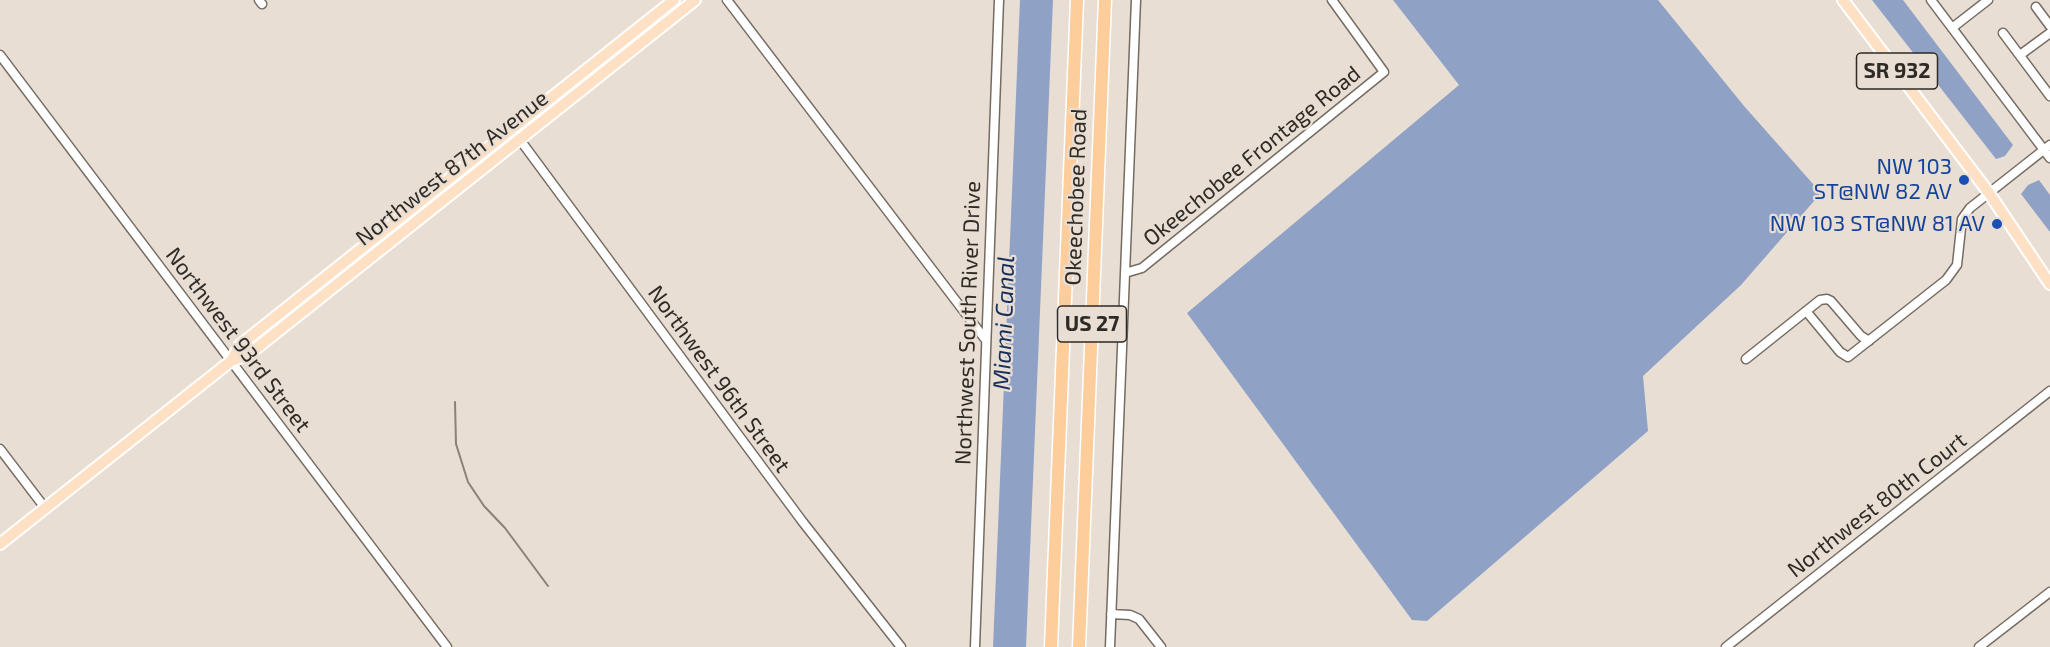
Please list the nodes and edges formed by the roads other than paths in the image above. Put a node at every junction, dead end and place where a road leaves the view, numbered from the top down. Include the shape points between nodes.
1 (694, 0) edge
2 (727, 0) edge
3 (999, 0) edge
4 (1077, 0) edge
5 (1105, 0) edge
6 (1137, 0) edge
7 (1332, 0) edge
8 (1842, 0) edge
9 (1931, 0) edge
10 (1988, 0) edge
11 (667, 2) edge
12 (2036, 7) dead end
13 (2050, 26) edge
14 (1952, 28) junction
15 (2003, 33) dead end
16 (2050, 33) edge
17 (2020, 55) junction
18 (0, 56) edge
19 (2050, 96) edge
20 (512, 129) junction
21 (520, 139) junction
22 (2047, 148) edge
23 (2050, 158) edge
24 (1989, 193) junction
25 (1125, 273) junction
26 (2050, 284) edge
27 (1806, 311) junction
28 (985, 339) junction
29 (1869, 341) junction
30 (1746, 359) dead end
31 (231, 361) junction
32 (2050, 391) edge
33 (0, 450) edge
34 (45, 508) junction
35 (0, 544) edge
36 (2050, 591) edge
37 (1111, 614) junction
38 (447, 647) edge
39 (901, 647) edge
40 (975, 647) edge
41 (1052, 647) edge
42 (1079, 647) edge
43 (1110, 647) edge
44 (1161, 647) edge
45 (1726, 647) edge
46 (1979, 647) edge

1 - 21 main road, Northwest 87th Avenue
2 - 28 street
3 - 28 street, Northwest South River Drive
4 - 41 highway, Okeechobee Road / US 27
5 - 42 highway, Okeechobee Road / US 27
6 - 25 street, Okeechobee Frontage Road
7 - 25 street, Okeechobee Frontage Road via 1384,72 1142,268
8 - 24 main road, SR 932
9 - 14 street
10 - 14 street
11 - 20 main road, Northwest 87th Avenue
12 - 13 street
14 - 22 street
15 - 17 street
16 - 17 street
17 - 19 street
18 - 31 street, Northwest 93rd Street
20 - 21 street, Northwest 96th Street
20 - 31 main road, Northwest 87th Avenue via 240,345
21 - 31 main road, Northwest 87th Avenue via 248,355
21 - 39 street, Northwest 96th Street via 802,521
22 - 23 street
22 - 24 street
24 - 26 main road, SR 932
24 - 29 street via 1962,219 1957,266 1946,280
25 - 37 street, Okeechobee Frontage Road
27 - 29 street via 1827,299
27 - 29 street via 1848,357
27 - 30 street
28 - 40 street, Northwest South River Drive
31 - 34 main road, Northwest 87th Avenue
31 - 38 street, Northwest 93rd Street
32 - 45 street, Northwest 80th Court
33 - 34 street
34 - 35 main road, Northwest 87th Avenue
36 - 46 street
37 - 43 street, Okeechobee Frontage Road
37 - 44 street via 1137,618

